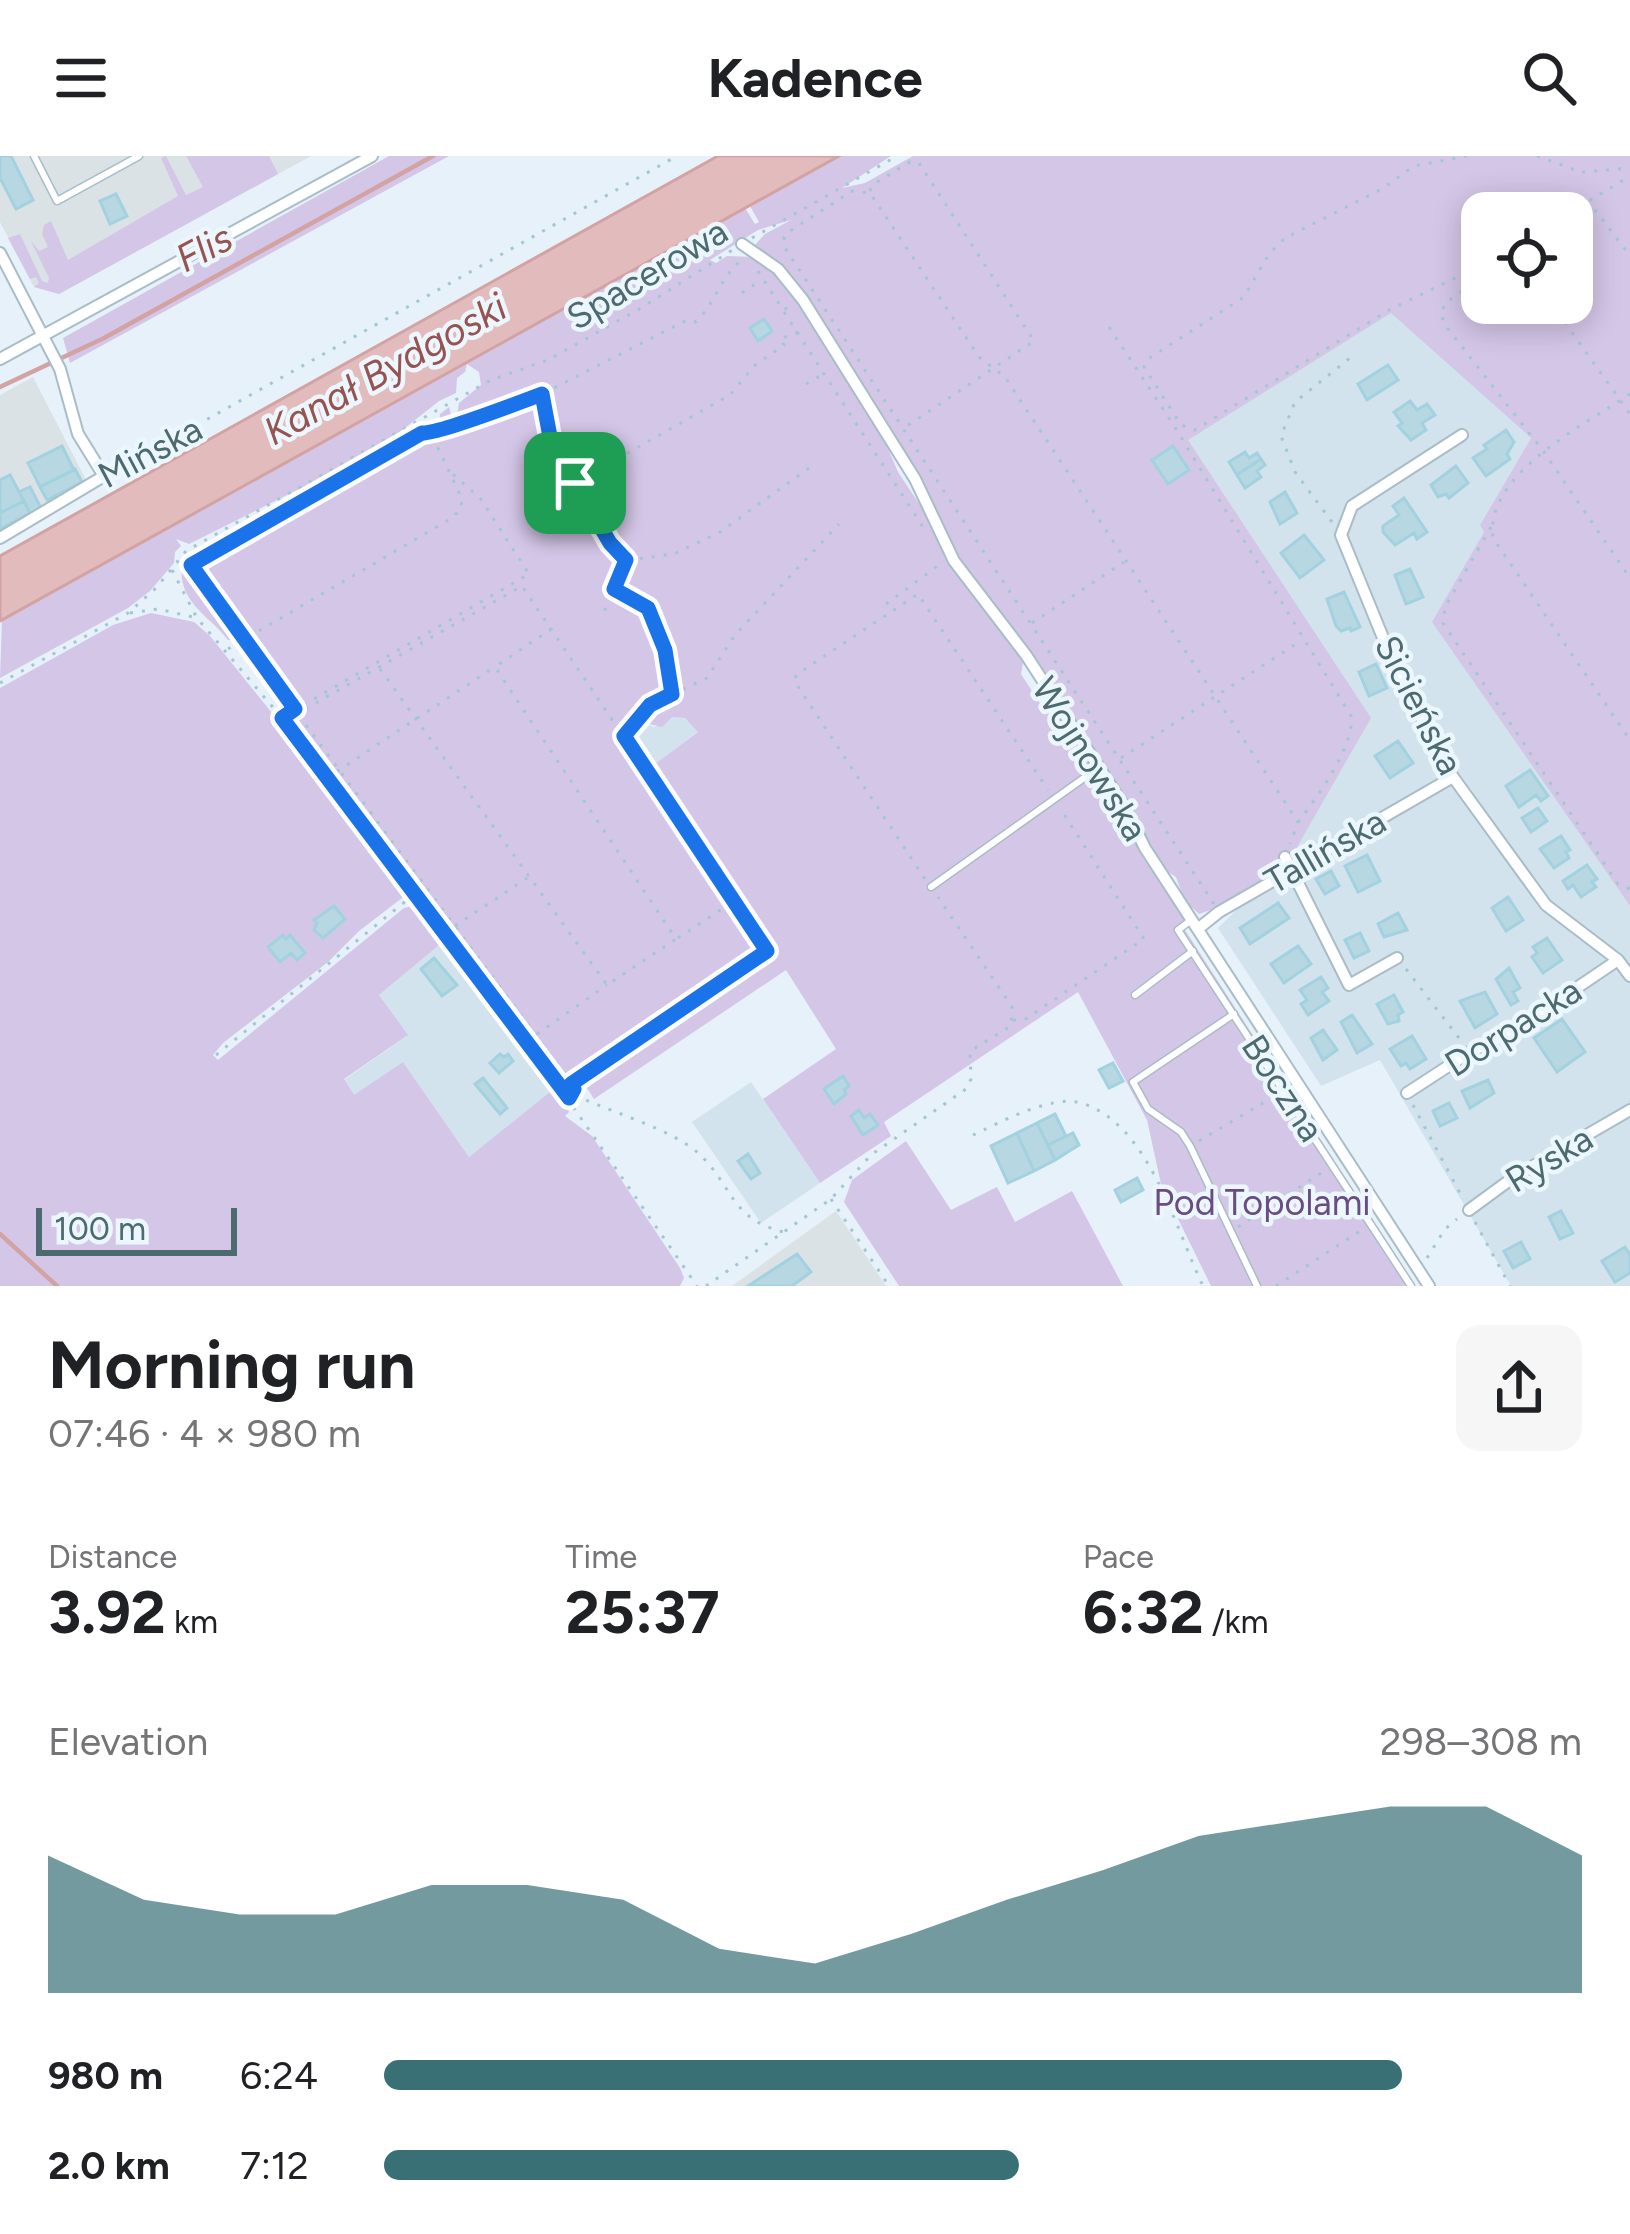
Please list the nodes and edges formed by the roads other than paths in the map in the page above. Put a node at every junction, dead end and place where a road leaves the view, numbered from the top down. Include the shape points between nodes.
1 (34, 156) edge
2 (139, 156) edge
3 (372, 156) edge
4 (742, 244) road end
5 (0, 253) edge
6 (44, 338) junction
7 (0, 359) edge
8 (1462, 435) dead end
9 (0, 538) edge
10 (1098, 768) junction
11 (1453, 777) junction
12 (1285, 857) road end
13 (1290, 871) junction
14 (931, 886) dead end
15 (1196, 923) junction
16 (1193, 951) junction
17 (1397, 958) road end
18 (1618, 960) junction
19 (1630, 976) edge
20 (1135, 994) dead end
21 (1234, 1014) junction
22 (1407, 1093) road end
23 (1630, 1110) edge
24 (1469, 1210) road end
25 (1426, 1282) edge
26 (1257, 1286) edge
27 (1411, 1286) edge

1 - 2 lane via 57,201
3 - 6 street
4 - 10 street, Wojnowska via 778,269 802,300 915,479 954,561
5 - 6 street
6 - 7 street
6 - 9 street, Mińska via 78,434 104,476
8 - 11 street, Sicieńska via 1352,506 1341,536 1397,672
10 - 14 lane
10 - 15 street, Wojnowska
11 - 13 street, Tallińska
11 - 18 street, Sicieńska via 1546,905
12 - 13 street
13 - 15 street, Tallińska
13 - 17 street via 1349,985
15 - 16 lane, Boczna via 1178,930
15 - 25 street, Wojnowska
16 - 20 lane
16 - 21 lane, Boczna
18 - 19 street, Sicieńska
18 - 22 street, Dorpacka
21 - 26 lane via 1133,1082 1148,1109 1181,1132
21 - 27 lane, Boczna
23 - 24 street, Ryska

